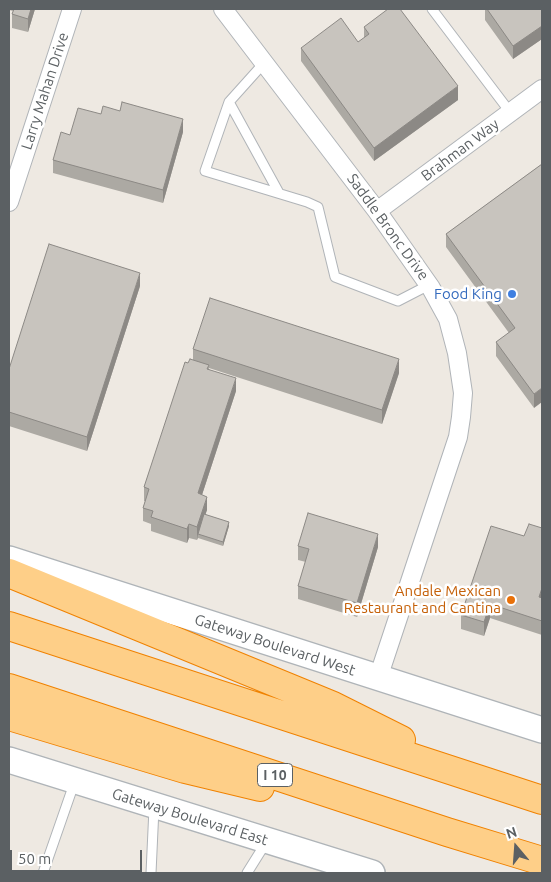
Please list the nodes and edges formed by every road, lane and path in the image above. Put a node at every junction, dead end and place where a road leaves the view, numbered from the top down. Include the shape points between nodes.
1 (72, 9) edge
2 (223, 9) edge
3 (432, 9) edge
4 (264, 63) junction
5 (542, 88) edge
6 (229, 102) junction
7 (510, 112) junction
8 (279, 193) junction
9 (9, 202) edge
10 (377, 211) junction
11 (429, 285) junction
12 (9, 559) edge
13 (9, 573) edge
14 (9, 626) edge
15 (378, 678) junction
16 (9, 688) edge
17 (9, 716) edge
18 (542, 730) edge
19 (9, 760) edge
20 (75, 780) junction
21 (490, 784) junction
22 (542, 800) edge
23 (154, 805) junction
24 (448, 832) junction
25 (267, 841) junction
26 (542, 861) edge
27 (43, 873) edge
28 (151, 873) edge
29 (247, 873) edge
30 (372, 873) edge

1 - 9 street, Larry Mahan Drive
2 - 4 street, Saddle Bronc Drive
3 - 7 lane
4 - 6 lane
4 - 10 street, Saddle Bronc Drive
5 - 7 street, Brahman Way
6 - 8 lane
6 - 8 lane via 205,171
7 - 10 street, Brahman Way
8 - 11 lane via 318,207 334,277 398,301
10 - 11 street, Saddle Bronc Drive
11 - 15 street, Saddle Bronc Drive via 448,319 457,354 463,393 461,417 458,437
12 - 15 main road, Gateway Boulevard West
13 - 21 highway via 332,706
14 - 21 highway
15 - 18 main road, Gateway Boulevard West
16 - 24 highway, I 10
17 - 24 highway via 185,769
19 - 20 main road, Gateway Boulevard East
20 - 23 main road, Gateway Boulevard East
20 - 27 lane
21 - 22 highway
23 - 25 main road, Gateway Boulevard East
23 - 28 lane
24 - 26 highway, I 10
25 - 29 lane
25 - 30 main road, Gateway Boulevard East

